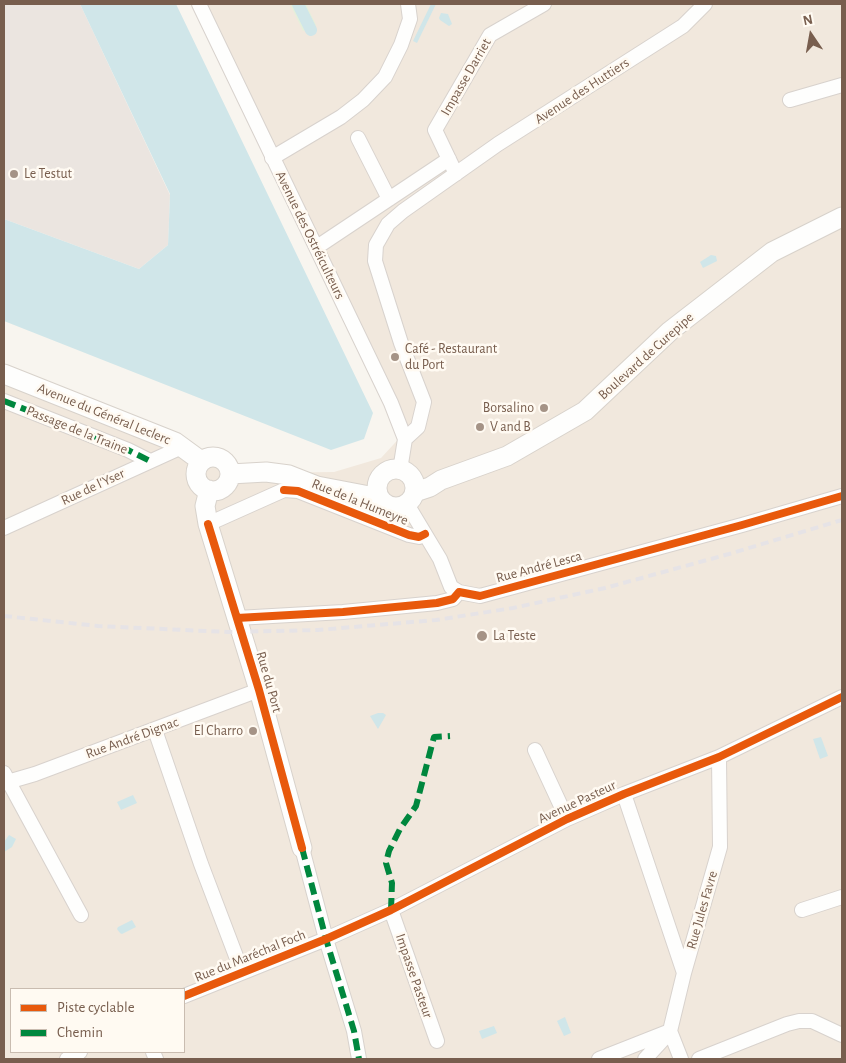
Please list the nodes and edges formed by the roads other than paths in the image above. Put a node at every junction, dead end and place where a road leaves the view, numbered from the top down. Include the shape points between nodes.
1 (198, 4) edge
2 (408, 4) edge
3 (544, 4) edge
4 (705, 4) edge
5 (842, 85) edge
6 (790, 100) dead end
7 (358, 138) dead end
8 (272, 158) junction
9 (449, 159) junction
10 (456, 174) junction
11 (389, 199) junction
12 (842, 217) edge
13 (317, 247) junction
14 (4, 374) edge
15 (4, 401) edge
16 (406, 439) junction
17 (182, 447) junction
18 (150, 461) junction
19 (201, 461) junction
20 (230, 474) junction
21 (380, 478) junction
22 (408, 486) junction
23 (208, 490) junction
24 (345, 492) junction
25 (842, 496) edge
26 (380, 498) junction
27 (208, 524) junction
28 (4, 528) edge
29 (425, 534) junction
30 (459, 592) junction
31 (237, 618) junction
32 (259, 690) junction
33 (842, 696) edge
34 (155, 730) junction
35 (534, 750) dead end
36 (719, 757) junction
37 (5, 779) edge
38 (624, 794) junction
39 (568, 818) junction
40 (302, 848) joint
41 (842, 897) edge
42 (391, 910) junction
43 (802, 910) dead end
44 (81, 915) dead end
45 (326, 939) junction
46 (242, 972) junction
47 (684, 973) junction
48 (185, 996) edge
49 (670, 1031) junction
50 (842, 1035) edge
51 (437, 1041) dead end
52 (78, 1053) edge
53 (67, 1059) edge
54 (358, 1059) edge
55 (599, 1059) edge
56 (644, 1059) edge
57 (681, 1059) edge
58 (699, 1059) edge

1 - 8 street, Avenue des Ostréiculteurs
2 - 8 street via 410,18 401,46 385,77 341,117
3 - 9 street, Impasse Darriet via 490,35 435,130
4 - 10 street, Avenue des Huttiers via 683,26
5 - 6 street
7 - 11 street
8 - 13 street, Avenue des Ostréiculteurs
9 - 10 street, Impasse Darriet
9 - 11 street
10 - 16 street, Avenue des Huttiers via 388,224 376,245 375,261 424,402 418,427
11 - 13 street
12 - 22 main road, Boulevard de Curepipe via 772,252 670,331 585,411 507,456 430,487
13 - 16 street, Avenue des Ostréiculteurs
14 - 17 main road, Avenue du Général Leclerc
15 - 18 street, Passage de la Traine
16 - 22 street
17 - 18 street, Rue de l'Yser
17 - 19 main road, Avenue du Général Leclerc
18 - 28 street, Rue de l'Yser
19 - 20 main road via 211,457 222,460
19 - 23 main road via 196,475 200,485
20 - 23 main road via 219,490
20 - 24 main road via 266,472 289,475
21 - 22 main road via 389,471
21 - 24 main road
21 - 26 main road via 377,488
22 - 26 main road via 395,507
22 - 29 street
23 - 27 main road, Rue du Port via 205,506
24 - 26 main road
25 - 30 street, Rue André Lesca via 480,596
27 - 29 street, Rue de la Humeyre via 284,490 298,491 409,535 419,537
27 - 31 main road, Rue du Port
29 - 30 street via 451,586
30 - 31 street via 453,598 437,603
31 - 32 main road, Rue du Port
32 - 34 street, Rue André Dignac
32 - 40 main road, Rue du Port
33 - 36 street, Avenue Pasteur
34 - 37 street, Rue André Dignac via 35,774
34 - 46 street
35 - 39 street
36 - 38 street, Avenue Pasteur
36 - 47 street, Rue Jules Favre via 720,847
37 - 44 street
38 - 39 street, Avenue Pasteur
38 - 47 street
39 - 42 street, Avenue Pasteur
40 - 45 street, Rue du Port
41 - 43 street
42 - 45 street, Avenue Pasteur
42 - 51 street, Impasse Pasteur
45 - 46 street, Rue du Maréchal Foch
45 - 54 street, Rue du Port via 354,1031
46 - 48 street, Rue du Maréchal Foch
47 - 49 street, Rue Jules Favre
49 - 55 street
49 - 56 street
49 - 57 street
50 - 58 street via 812,1021 799,1021
52 - 53 street

